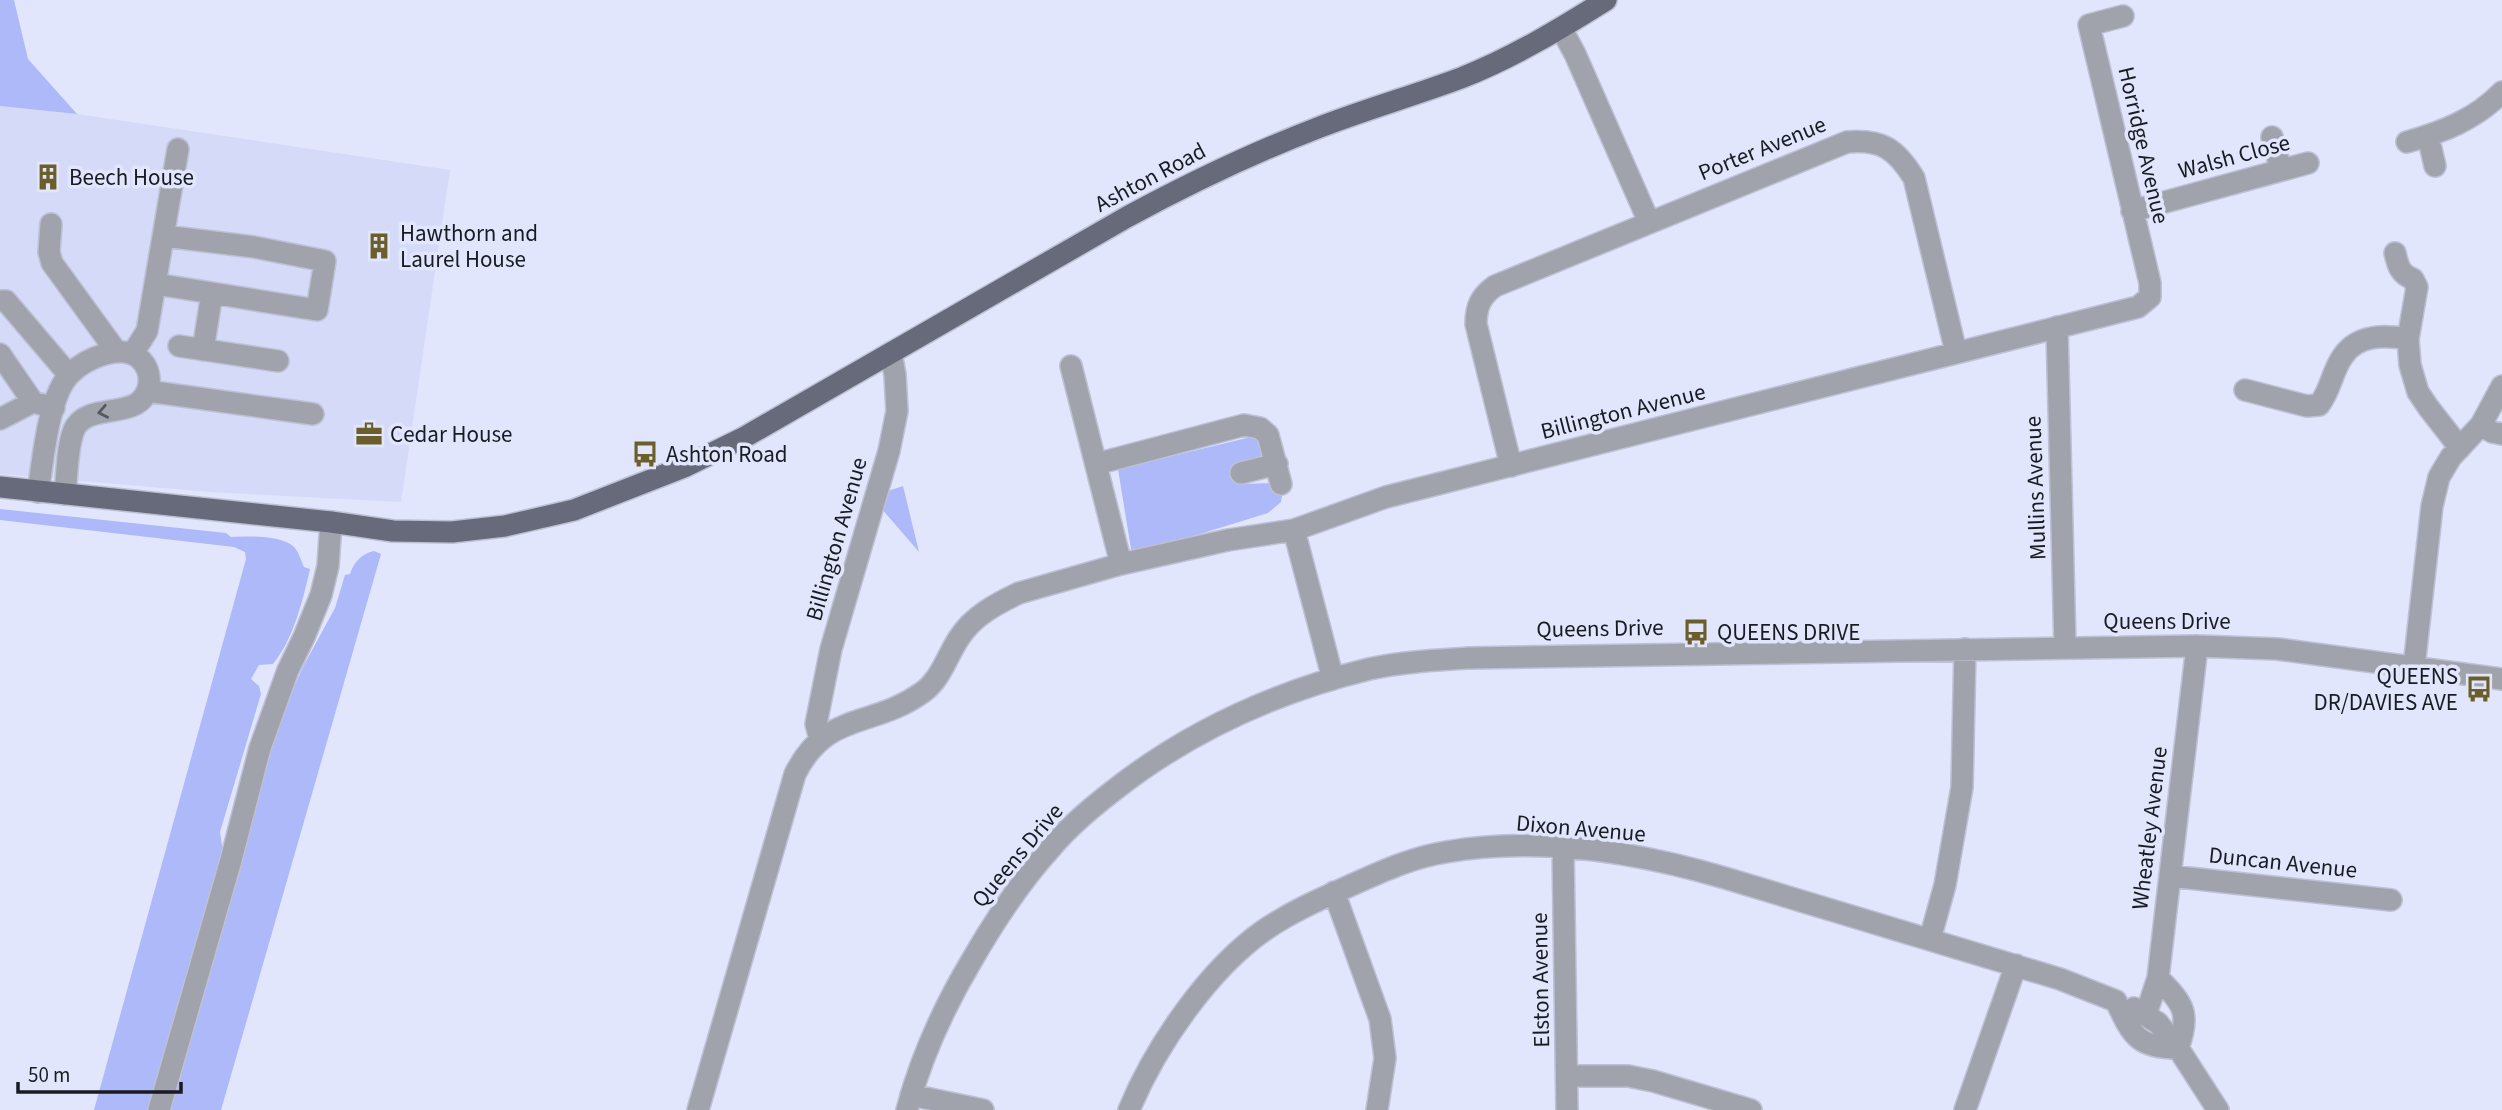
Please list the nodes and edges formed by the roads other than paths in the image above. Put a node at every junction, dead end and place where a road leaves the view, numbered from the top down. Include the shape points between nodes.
1 (1606, 0) edge
2 (2123, 16) dead end
3 (1561, 29) junction
4 (2502, 92) edge
5 (2428, 136) junction
6 (2272, 137) dead end
7 (2407, 142) dead end
8 (178, 149) dead end
9 (2308, 163) dead end
10 (2435, 166) dead end
11 (2281, 170) junction
12 (2132, 211) junction
13 (1649, 222) junction
14 (51, 224) dead end
15 (164, 236) junction
16 (2395, 253) dead end
17 (156, 284) junction
18 (212, 293) junction
19 (2, 298) edge
20 (2138, 307) joint
21 (2057, 327) junction
22 (2408, 339) junction
23 (179, 346) dead end
24 (202, 350) junction
25 (125, 352) junction
26 (1956, 352) junction
27 (891, 353) junction
28 (0, 354) edge
29 (278, 361) dead end
30 (1072, 366) dead end
31 (69, 375) junction
32 (2502, 386) edge
33 (2245, 390) dead end
34 (147, 391) junction
35 (43, 405) junction
36 (313, 414) dead end
37 (0, 419) edge
38 (2481, 425) junction
39 (2502, 434) edge
40 (2460, 448) junction
41 (1096, 464) junction
42 (1511, 466) junction
43 (1241, 473) dead end
44 (0, 487) edge
45 (38, 492) junction
46 (65, 494) junction
47 (331, 522) junction
48 (1294, 530) junction
49 (1121, 564) junction
50 (2197, 646) junction
51 (2065, 647) junction
52 (1965, 649) junction
53 (2414, 667) junction
54 (1333, 679) junction
55 (2502, 679) edge
56 (820, 739) junction
57 (1563, 848) junction
58 (2170, 876) junction
59 (1334, 892) junction
60 (2391, 901) dead end
61 (1930, 939) junction
62 (2016, 965) junction
63 (2158, 978) junction
64 (2116, 1001) junction
65 (2146, 1014) junction
66 (2178, 1048) junction
67 (1568, 1076) junction
68 (909, 1102) edge
69 (159, 1110) edge
70 (698, 1110) edge
71 (983, 1110) edge
72 (1129, 1110) edge
73 (1377, 1110) edge
74 (1567, 1110) edge
75 (1751, 1110) edge
76 (1965, 1110) edge
77 (2218, 1110) edge

1 - 3 main road, Ashton Road
2 - 12 street, Horridge Avenue via 2089,25
3 - 13 street
3 - 27 main road, Ashton Road via 1461,77 1316,129 1181,188
4 - 5 street via 2468,120
5 - 7 street
5 - 10 street
6 - 11 street
8 - 15 street
9 - 11 street, Walsh Close
11 - 12 street, Walsh Close
12 - 20 street, Horridge Avenue via 2151,290 2150,298
13 - 26 street, Porter Avenue via 1847,142 1879,143 1904,162 1914,178
13 - 42 street, Porter Avenue via 1495,286 1479,302 1476,324
14 - 25 street via 52,263
15 - 17 street
15 - 18 street via 325,261 317,310
16 - 22 street via 2399,268 2417,287
17 - 18 street
17 - 25 street via 146,331
18 - 24 street
19 - 31 street
20 - 21 street, Billington Avenue
21 - 26 street, Billington Avenue
21 - 51 street, Mullins Avenue
22 - 33 street via 2372,337 2354,344 2342,356 2319,405
22 - 40 street via 2418,392
23 - 24 street
24 - 29 street
25 - 31 street via 96,359
25 - 34 street via 145,364
26 - 42 street, Billington Avenue
27 - 47 main road, Ashton Road via 743,438 684,467 574,510 505,526 452,532 393,531
27 - 56 street, Billington Avenue via 897,411 831,649 816,724
28 - 35 street
30 - 41 street
31 - 35 street
32 - 38 street
34 - 36 street
34 -> 46 street via 136,405 93,414 79,422 71,438
35 - 37 street
35 - 45 street via 49,423
38 - 39 street
38 - 40 street
40 - 53 street via 2434,492
41 - 43 street via 1244,425 1260,428 1268,435 1279,474
41 - 49 street
42 - 48 street, Billington Avenue via 1387,498
44 - 45 main road, Ashton Road
45 - 46 main road, Ashton Road
46 - 47 main road, Ashton Road
47 - 69 street via 321,595 260,748
48 - 49 street, Billington Avenue
48 - 54 street
49 - 56 street, Billington Avenue via 1004,600 974,620 926,689 891,711 846,724
50 - 51 street, Queens Drive
50 - 53 street, Queens Drive via 2277,649
50 - 58 street, Wheatley Avenue
51 - 52 street, Queens Drive
52 - 54 street, Queens Drive via 1469,657 1371,669
52 - 61 street via 1962,787 1945,885
53 - 55 street, Queens Drive
54 - 68 street, Queens Drive via 1206,729 1138,772 1077,821 1027,876 989,930 942,1015
56 - 70 street, Billington Avenue via 795,774
57 - 59 street, Dixon Avenue via 1446,852 1403,862
57 - 61 street, Dixon Avenue via 1693,869
57 - 67 street, Elston Avenue
58 - 60 street, Duncan Avenue
58 - 63 street, Wheatley Avenue
59 - 72 street, Dixon Avenue via 1267,928 1220,970 1160,1048
59 - 73 street via 1380,1019 1384,1058
61 - 62 street, Dixon Avenue
62 - 64 street, Dixon Avenue
62 - 76 street
63 - 65 street, Wheatley Avenue
63 - 66 street via 2185,1014
64 - 65 street, Dixon Avenue
64 - 66 street via 2141,1042
65 - 66 street
66 - 77 street
67 - 74 street, Elston Avenue
67 - 75 street via 1628,1076
68 - 71 street

